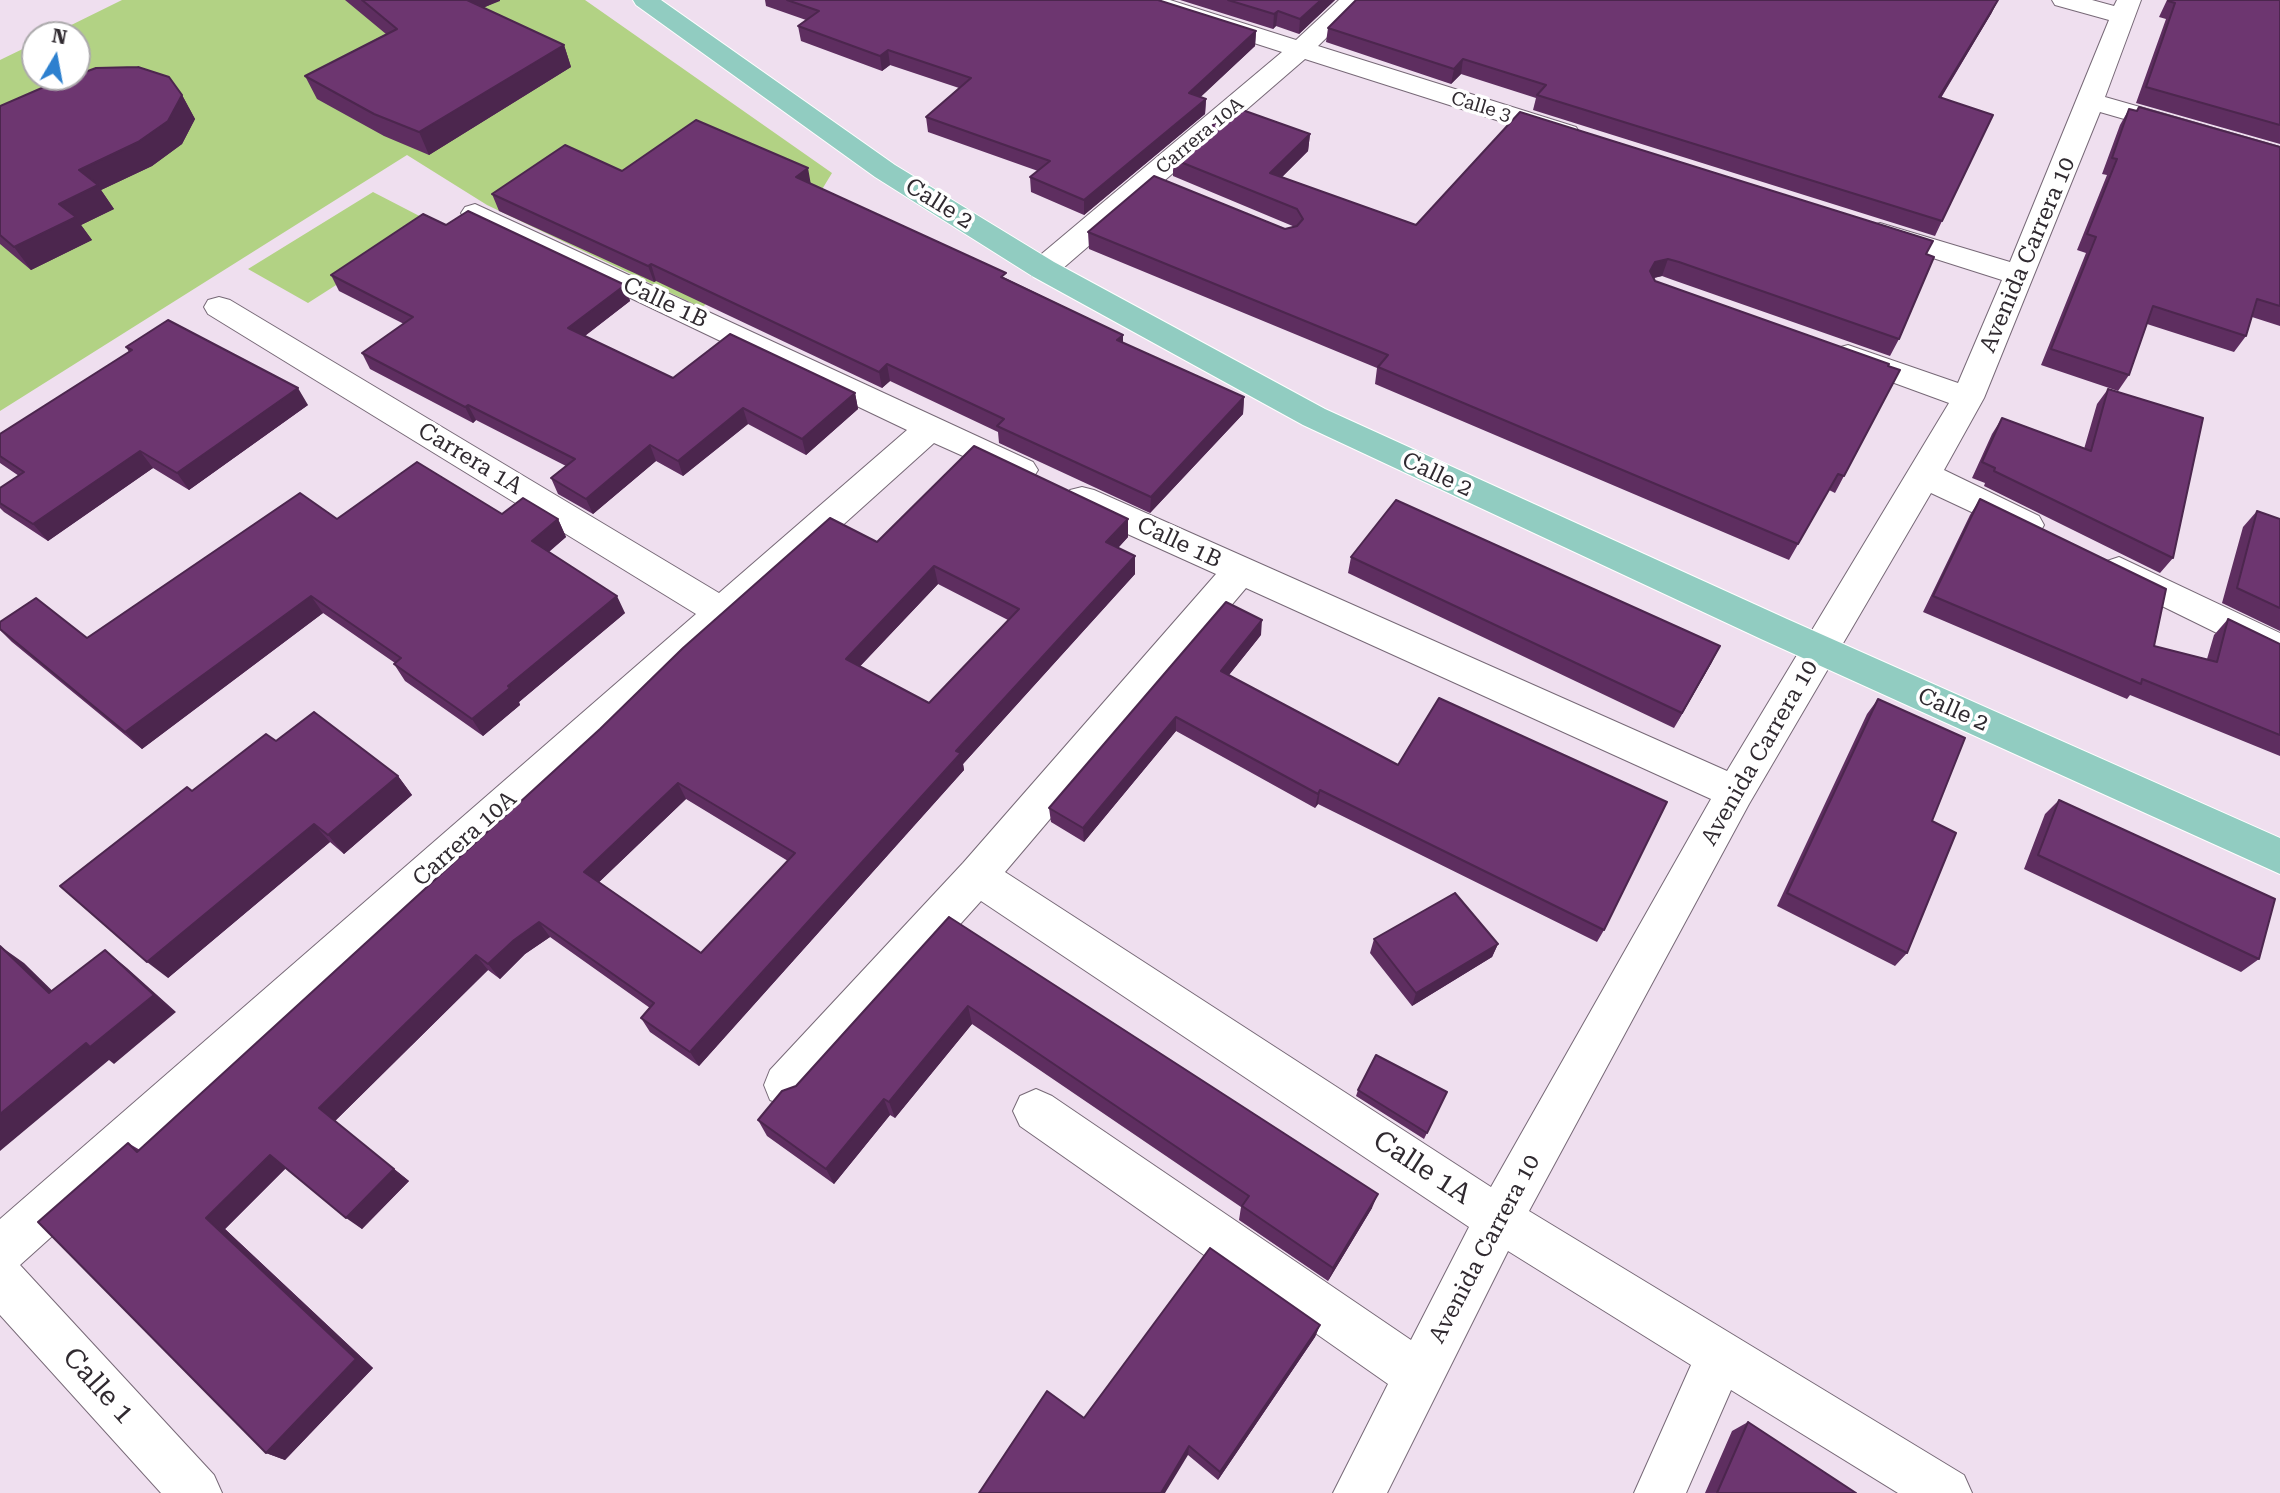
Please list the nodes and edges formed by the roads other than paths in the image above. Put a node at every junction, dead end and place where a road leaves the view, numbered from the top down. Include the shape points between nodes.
1 (645, 0) edge
2 (1145, 0) edge
3 (1353, 0) edge
4 (2064, 0) edge
5 (2125, 8) edge
6 (1300, 50) junction
7 (2091, 101) junction
8 (1593, 142) edge
9 (2280, 156) edge
10 (475, 213) edge
11 (1859, 225) edge
12 (1043, 269) junction
13 (2019, 275) junction
14 (219, 307) dead end
15 (1818, 344) edge
16 (1968, 398) junction
17 (930, 428) junction
18 (1925, 475) junction
19 (1240, 571) junction
20 (721, 612) junction
21 (1820, 650) junction
22 (2280, 650) edge
23 (1735, 792) junction
24 (2280, 857) edge
25 (977, 876) junction
26 (786, 1085) dead end
27 (1036, 1111) dead end
28 (1499, 1219) junction
29 (0, 1251) edge
30 (0, 1279) edge
31 (1721, 1354) junction
32 (1418, 1375) junction
33 (196, 1493) edge
34 (1359, 1493) edge
35 (1660, 1493) edge
36 (1946, 1493) edge

1 - 12 main road, Calle 2 via 885,171
2 - 6 street, Calle 3
3 - 6 street, Carrera 10A
4 - 5 street
5 - 7 street, Avenida Carrera 10
6 - 8 street, Calle 3
6 - 12 street, Carrera 10A via 1162,184
7 - 9 street
7 - 13 street, Avenida Carrera 10
10 - 17 street, Calle 1B
11 - 13 street
12 - 21 main road, Calle 2 via 1314,416
13 - 16 street, Avenida Carrera 10
14 - 20 street, Carrera 1A
15 - 16 street
16 - 18 street, Avenida Carrera 10
17 - 19 street, Calle 1B
17 - 20 street, Carrera 10A
18 - 21 street, Avenida Carrera 10
18 - 22 street
19 - 23 street, Calle 1B
19 - 25 street
20 - 29 street, Carrera 10A
21 - 23 street, Avenida Carrera 10
21 - 24 main road, Calle 2
23 - 28 street, Avenida Carrera 10
25 - 26 street
25 - 28 street, Calle 1A
27 - 32 street
28 - 31 street, Calle 1A
28 - 32 street, Avenida Carrera 10
30 - 33 street, Calle 1
31 - 35 street
31 - 36 street, Calle 1A
32 - 34 street, Avenida Carrera 10

